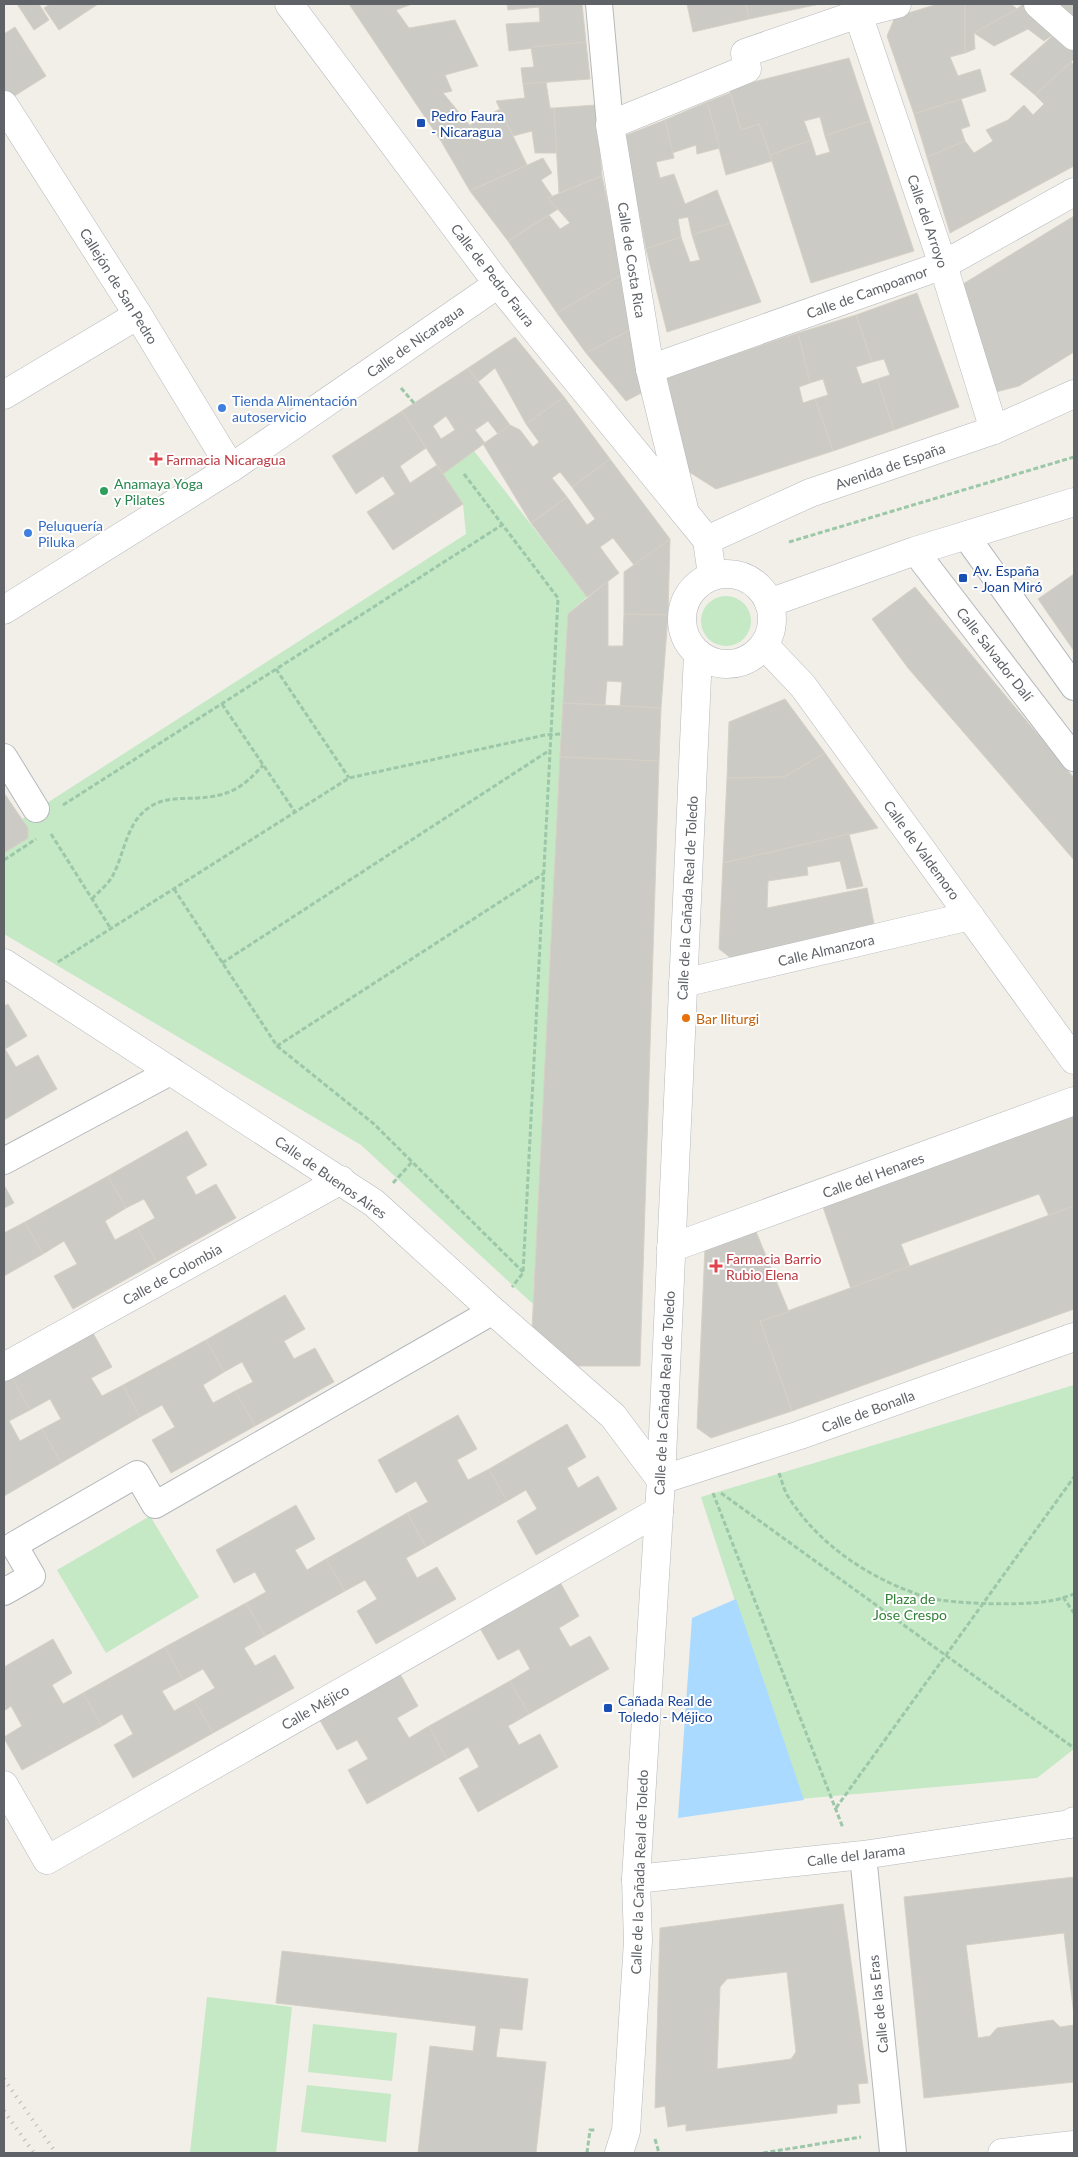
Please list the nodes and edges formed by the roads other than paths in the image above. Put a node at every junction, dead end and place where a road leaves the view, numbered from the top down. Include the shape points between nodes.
1 (289, 4) edge
2 (599, 4) edge
3 (897, 4) edge
4 (1038, 4) edge
5 (858, 14) junction
6 (1074, 36) edge
7 (4, 105) edge
8 (610, 125) junction
9 (1074, 192) edge
10 (943, 265) junction
11 (498, 284) junction
12 (138, 315) junction
13 (650, 369) junction
14 (1074, 394) edge
15 (4, 395) edge
16 (994, 430) junction
17 (231, 468) junction
18 (1074, 502) edge
19 (685, 513) junction
20 (966, 536) junction
21 (706, 540) junction
22 (915, 552) junction
23 (712, 575) junction
24 (769, 603) junction
25 (4, 610) edge
26 (764, 645) junction
27 (698, 654) junction
28 (1074, 687) edge
29 (4, 757) edge
30 (1074, 758) edge
31 (48, 816) road end
32 (970, 916) junction
33 (4, 963) edge
34 (683, 983) junction
35 (1074, 1060) edge
36 (172, 1071) junction
37 (1074, 1101) edge
38 (4, 1161) edge
39 (341, 1180) junction
40 (671, 1248) junction
41 (493, 1311) junction
42 (1074, 1337) edge
43 (4, 1367) edge
44 (661, 1480) junction
45 (659, 1512) junction
46 (4, 1592) edge
47 (4, 1786) edge
48 (1074, 1821) edge
49 (859, 1856) junction
50 (636, 1879) junction
51 (892, 2143) edge
52 (1074, 2145) edge
53 (626, 2146) edge
54 (1002, 2153) edge

1 - 11 street, Calle de Pedro Faura
2 - 8 street, Calle de Costa Rica
3 - 5 street
4 - 6 street
5 - 8 street via 745,53 747,69
5 - 10 street, Calle del Arroyo
7 - 12 street, Callejón de San Pedro
8 - 13 street, Calle de Costa Rica
9 - 10 street, Calle de Campoamor
10 - 13 street, Calle de Campoamor
10 - 16 street, Calle del Arroyo
11 - 17 street, Calle de Nicaragua
11 - 19 street, Calle de Pedro Faura
12 - 15 street
12 - 17 street, Callejón de San Pedro
13 - 19 street, Calle de Costa Rica
14 - 16 street, Avenida de España
16 - 21 street, Avenida de España via 810,492
17 - 25 street, Calle de Nicaragua
18 - 20 street
19 - 21 street, Calle de Pedro Faura
20 - 22 street
20 - 28 street
21 - 23 street
22 - 24 street
22 - 30 street, Calle Salvador Dalí
23 - 24 street via 728,573 748,578 760,588
23 - 27 street via 692,590 684,603 681,621 684,636
24 - 26 street via 771,628
26 - 27 street via 738,663 712,662
26 - 32 street, Calle de Valdemoro via 803,686
27 - 34 street, Calle de la Cañada Real de Toledo
29 - 31 street
32 - 34 street, Calle Almanzora
32 - 35 street, Calle de Valdemoro
33 - 36 street, Calle de Buenos Aires
34 - 40 street, Calle de la Cañada Real de Toledo
36 - 38 street
36 - 39 street, Calle de Buenos Aires
37 - 40 street, Calle del Henares
39 - 41 street, Calle de Buenos Aires via 374,1203
39 - 43 street, Calle de Colombia
40 - 44 street, Calle de la Cañada Real de Toledo
41 - 44 street, Calle de Buenos Aires via 613,1416
41 - 46 street via 155,1505 137,1474 22,1540 14,1545 32,1576
42 - 44 street, Calle de Bonalla
44 - 45 street, Calle de la Cañada Real de Toledo
45 - 47 street, Calle Méjico via 46,1860
45 - 50 street, Calle de la Cañada Real de Toledo
48 - 49 street, Calle del Jarama
49 - 50 street, Calle del Jarama
49 - 51 street, Calle de las Eras
50 - 53 street, Calle de la Cañada Real de Toledo via 638,1941
52 - 54 street

